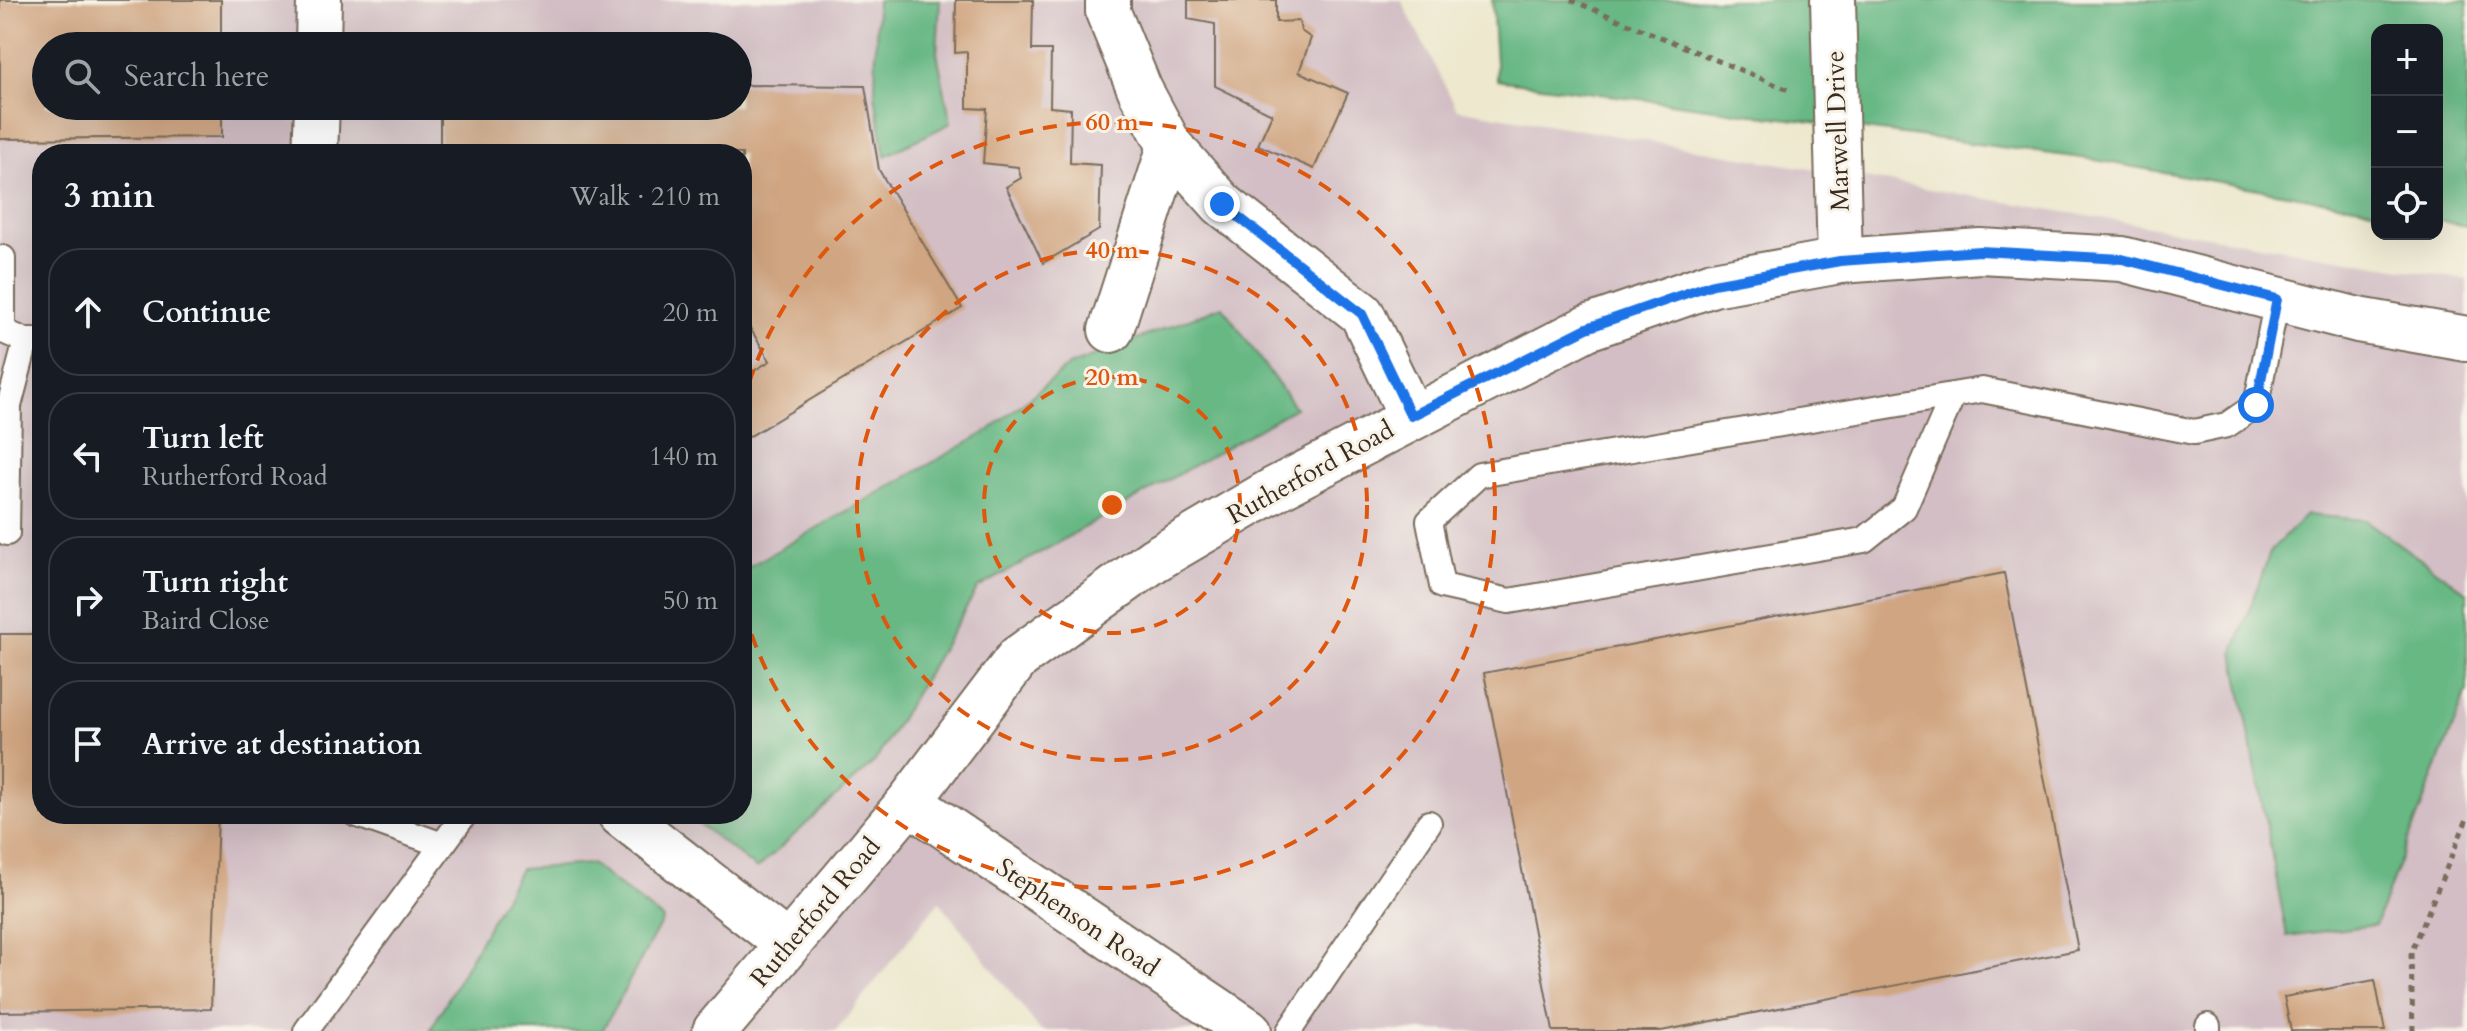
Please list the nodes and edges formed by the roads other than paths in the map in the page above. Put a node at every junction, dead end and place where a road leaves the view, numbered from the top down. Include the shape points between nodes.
1 (319, 0) edge
2 (1108, 0) edge
3 (1833, 0) edge
4 (318, 32) edge
5 (316, 120) edge
6 (315, 144) edge
7 (1170, 146) junction
8 (3, 258) dead end
9 (1840, 261) junction
10 (2277, 299) junction
11 (1111, 330) dead end
12 (2467, 339) edge
13 (32, 340) edge
14 (32, 346) edge
15 (1953, 395) junction
16 (1411, 416) junction
17 (7, 533) dead end
18 (909, 802) junction
19 (1429, 823) dead end
20 (383, 824) edge
21 (457, 824) edge
22 (633, 824) edge
23 (440, 844) junction
24 (786, 943) junction
25 (306, 1031) edge
26 (715, 1031) edge
27 (1249, 1031) edge
28 (1289, 1031) edge

1 - 4 street
2 - 7 street via 1108,12 1140,90
3 - 9 street, Marwell Drive
5 - 6 street
7 - 11 street
7 - 16 street via 1222,204 1362,314
8 - 13 lane via 3,331
9 - 10 street, Rutherford Road via 1980,251 2122,259
9 - 16 street, Rutherford Road via 1713,284 1587,328
10 - 12 street, Rutherford Road
10 - 15 lane via 2256,405 2227,425 2194,432 1982,390
14 - 17 lane via 9,406
15 - 15 lane via 1479,475 1429,521 1442,586 1509,601 1864,540 1904,508
16 - 18 street, Rutherford Road via 1154,560 1018,658
18 - 24 street, Rutherford Road
18 - 27 street, Stephenson Road
19 - 28 lane
20 - 23 lane
21 - 23 lane
22 - 24 street
23 - 25 lane
24 - 26 street, Rutherford Road

